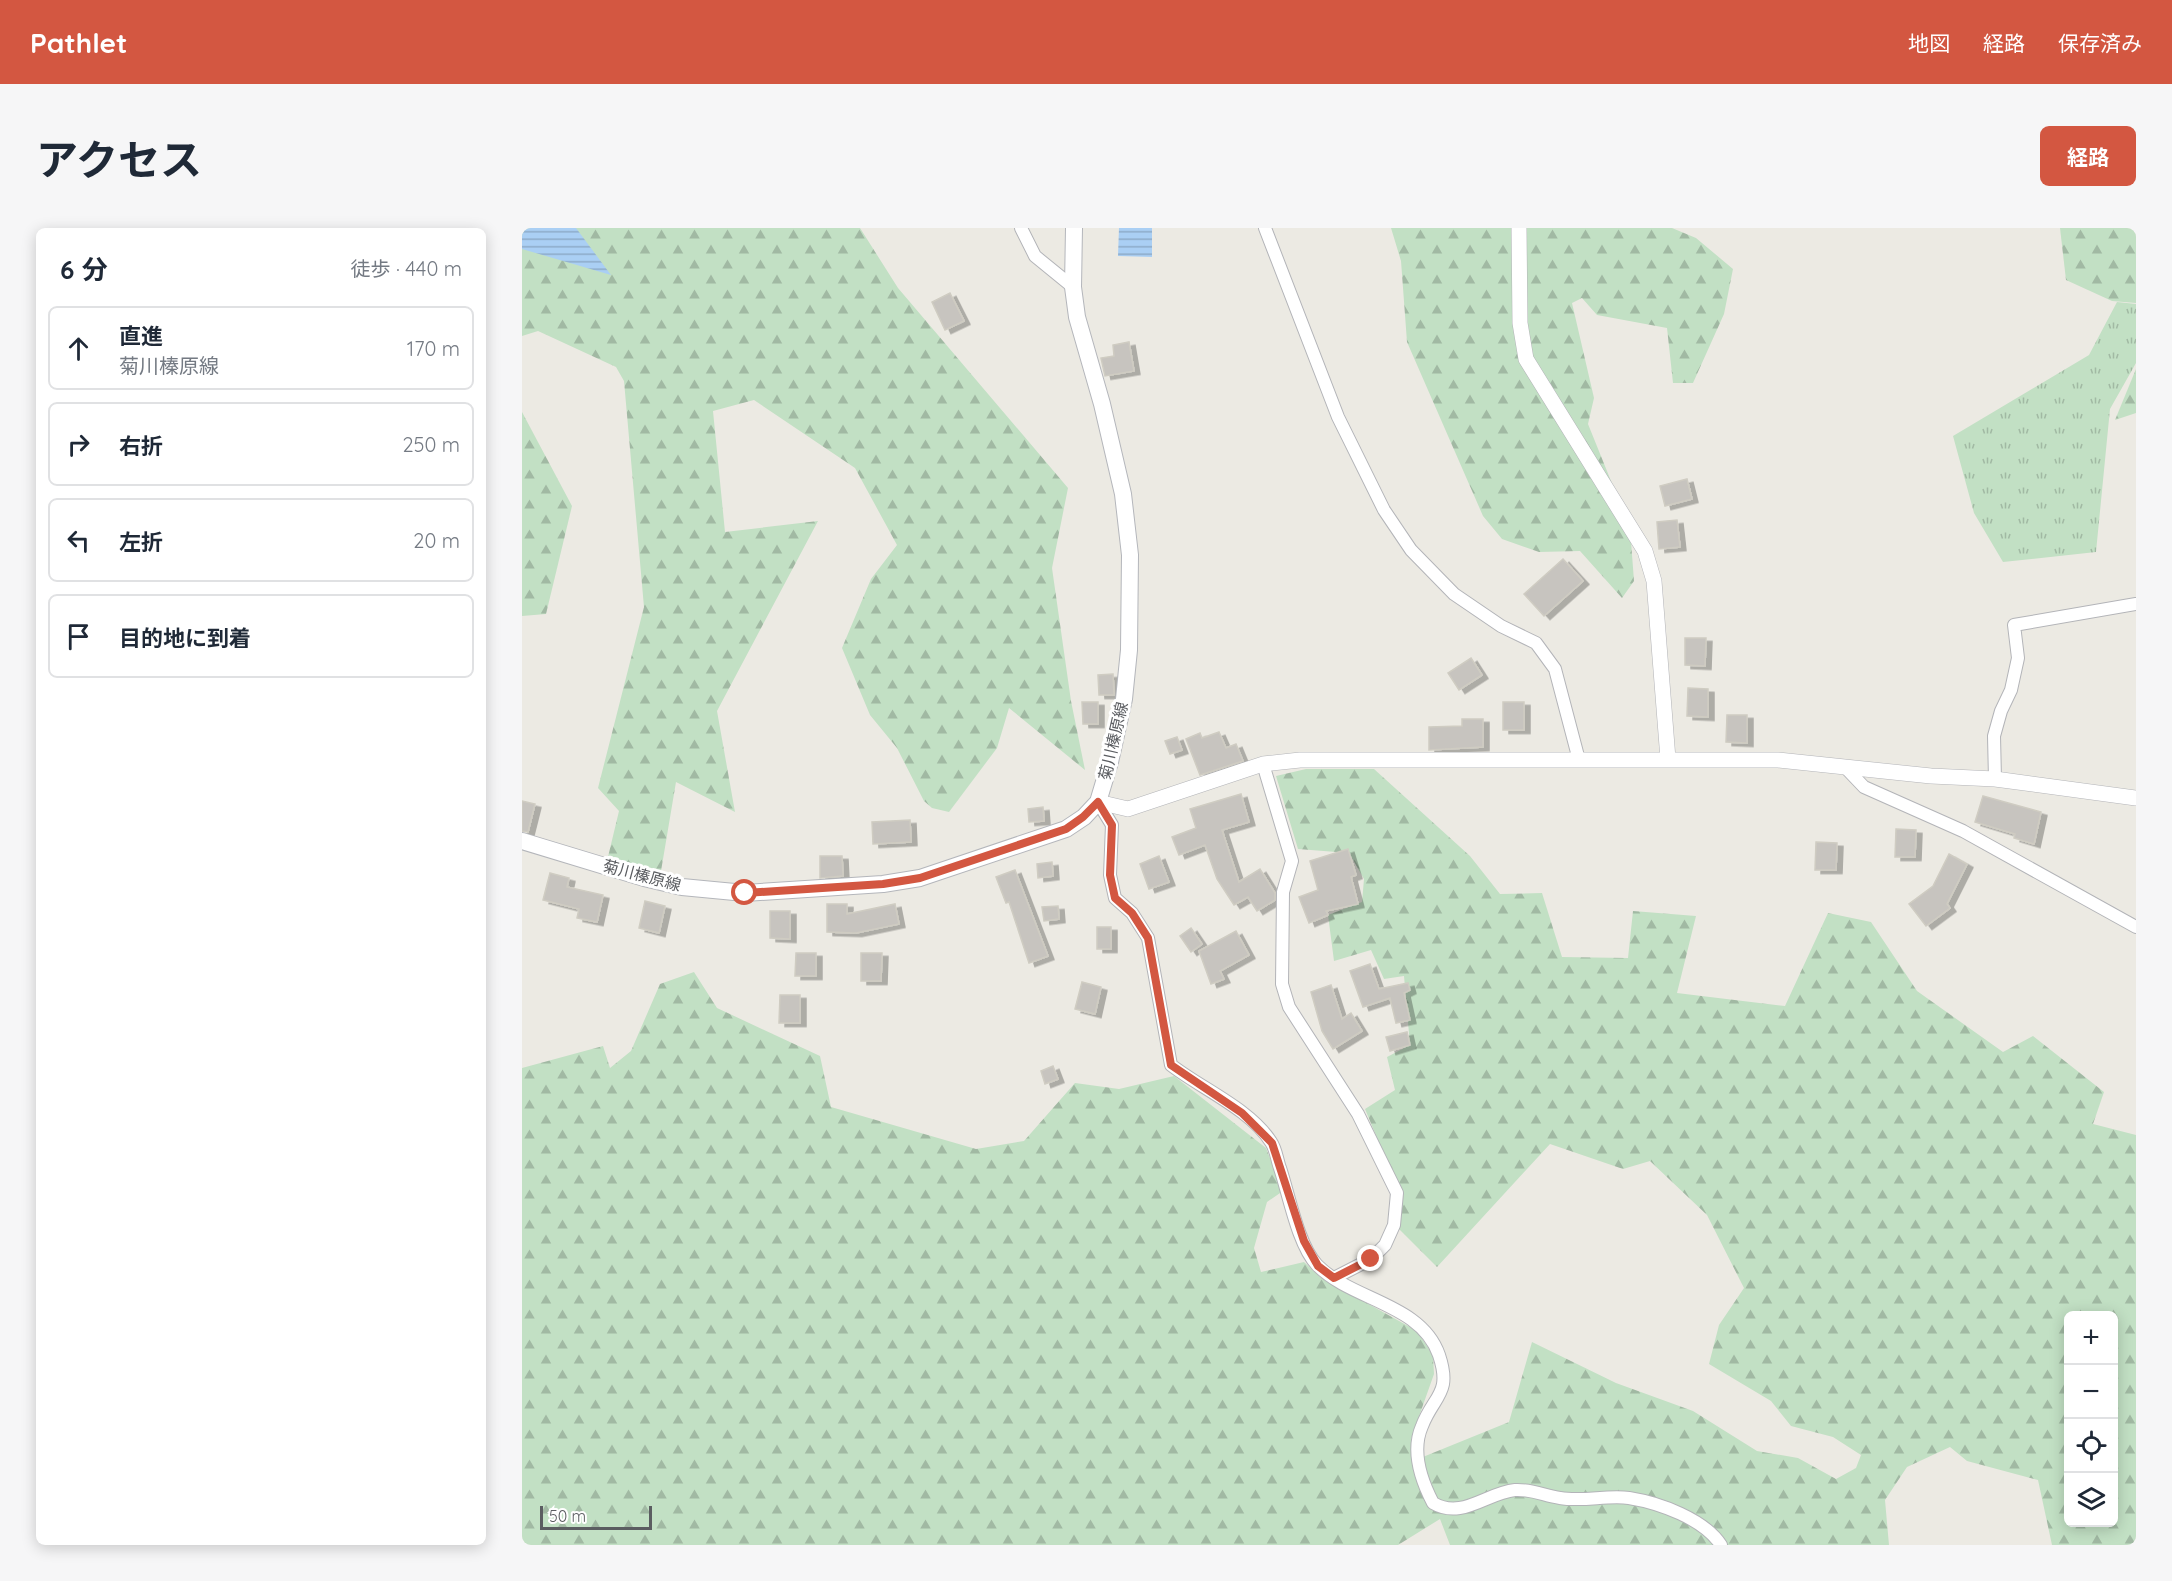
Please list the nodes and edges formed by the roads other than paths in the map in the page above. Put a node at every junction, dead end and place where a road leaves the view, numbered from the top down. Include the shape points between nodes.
1 (1021, 228) edge
2 (1074, 228) edge
3 (1265, 228) edge
4 (1519, 228) edge
5 (1073, 286) junction
6 (2136, 604) edge
7 (1668, 759) junction
8 (1579, 760) junction
9 (1263, 764) junction
10 (1844, 766) junction
11 (1995, 779) junction
12 (2136, 798) edge
13 (1098, 802) junction
14 (522, 841) edge
15 (2136, 927) edge
16 (1334, 1278) junction
17 (1721, 1545) edge

1 - 5 street via 1035,256
2 - 5 main road, 菊川榛原線
3 - 8 street via 1338,417 1384,510 1411,550 1454,594 1501,626 1536,643 1555,669
4 - 7 street via 1520,323 1526,358 1645,551 1654,581
5 - 13 main road, 菊川榛原線 via 1077,317 1123,494 1130,555 1124,699
6 - 11 street via 2014,625 2018,658 1994,736
7 - 8 street
7 - 10 street via 1778,760
8 - 9 street via 1300,760
9 - 13 street via 1128,808
9 - 16 street via 1292,861 1283,892 1282,929 1282,984 1289,1007 1358,1114 1397,1193 1394,1225 1385,1245 1371,1259
10 - 11 street
10 - 15 street via 1864,787 1963,831
11 - 12 street
13 - 14 main road, 菊川榛原線 via 1066,829 920,878 825,888 745,893 682,887
13 - 16 street via 1112,825 1110,875 1115,898 1132,913 1148,938 1171,1065 1242,1113 1272,1143 1304,1241 1318,1266
16 - 17 street via 1417,1324 1438,1352 1445,1376 1438,1400 1422,1424 1417,1440 1420,1480 1433,1503 1455,1511 1514,1490 1561,1498 1629,1498 1670,1510 1713,1532

